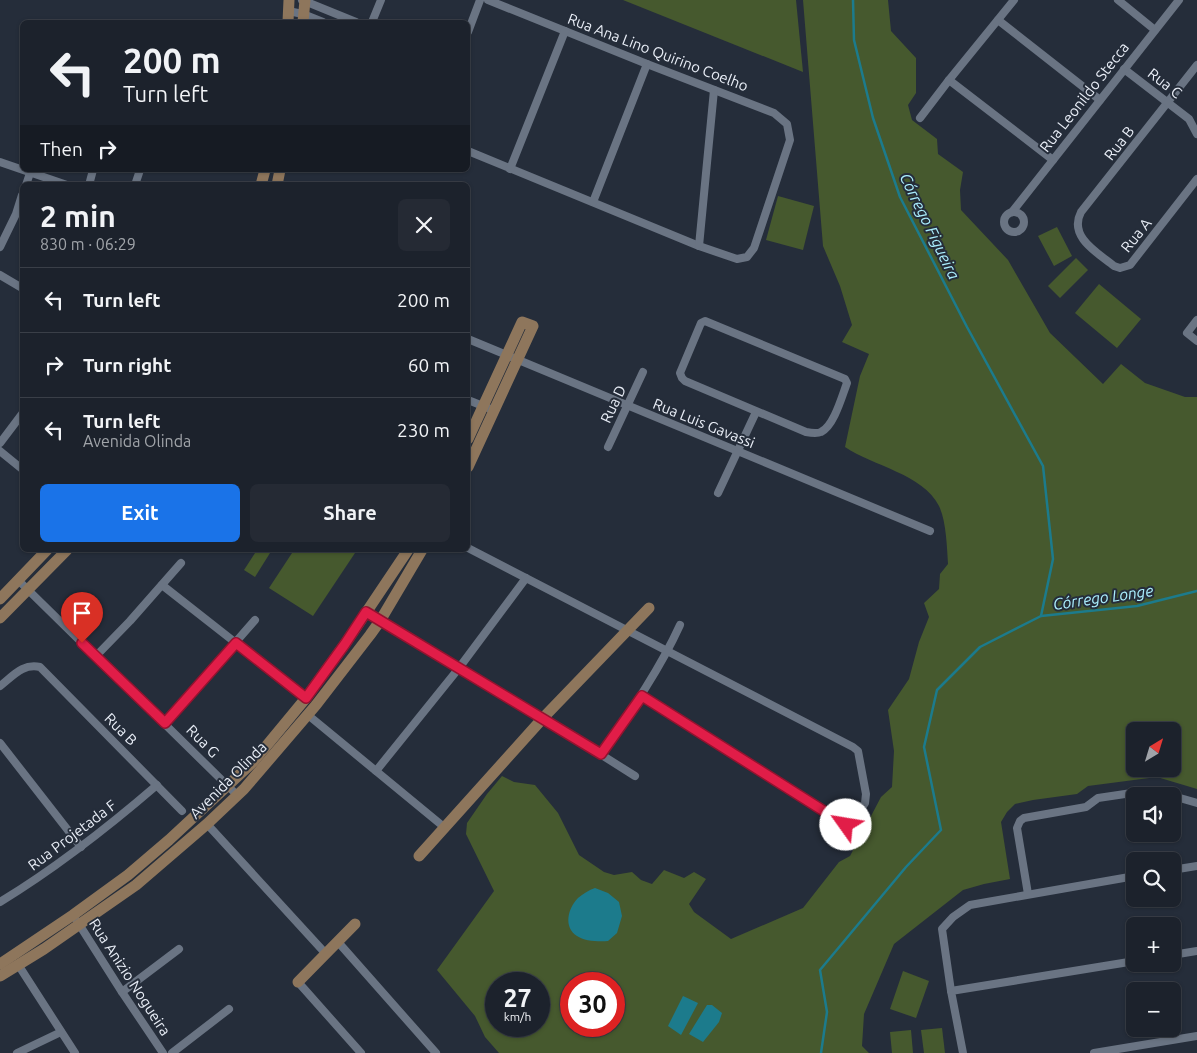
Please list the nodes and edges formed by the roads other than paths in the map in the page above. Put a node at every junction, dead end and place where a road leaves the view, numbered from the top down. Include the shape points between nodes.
1 (303, 0) edge
2 (381, 0) edge
3 (480, 0) edge
4 (488, 0) edge
5 (1014, 0) edge
6 (1118, 0) edge
7 (1179, 0) edge
8 (288, 11) edge
9 (303, 18) edge
10 (351, 20) edge
11 (373, 20) edge
12 (998, 20) junction
13 (470, 27) edge
14 (1155, 30) junction
15 (565, 31) junction
16 (647, 64) junction
17 (1197, 65) edge
18 (1124, 69) junction
19 (949, 80) junction
20 (714, 90) junction
21 (1100, 100) junction
22 (1168, 102) junction
23 (920, 118) dead end
24 (1193, 120) edge
25 (1197, 134) edge
26 (470, 152) edge
27 (1053, 160) junction
28 (0, 162) edge
29 (20, 168) edge
30 (510, 169) junction
31 (34, 172) edge
32 (1197, 179) edge
33 (59, 182) edge
34 (1021, 200) junction
35 (20, 201) edge
36 (593, 202) junction
37 (1012, 212) junction
38 (1020, 215) junction
39 (1084, 242) joint
40 (699, 246) junction
41 (0, 247) edge
42 (0, 275) edge
43 (20, 287) edge
44 (1197, 320) edge
45 (470, 340) edge
46 (1197, 340) edge
47 (512, 357) junction
48 (643, 372) dead end
49 (470, 401) edge
50 (627, 406) junction
51 (488, 408) junction
52 (756, 412) junction
53 (20, 417) edge
54 (470, 436) edge
55 (0, 443) edge
56 (608, 447) dead end
57 (0, 451) edge
58 (738, 452) junction
59 (470, 462) edge
60 (20, 467) edge
61 (718, 492) dead end
62 (930, 531) dead end
63 (470, 549) edge
64 (45, 552) edge
65 (65, 552) edge
66 (407, 552) edge
67 (421, 552) edge
68 (181, 563) dead end
69 (526, 578) junction
70 (18, 580) junction
71 (162, 584) junction
72 (28, 590) junction
73 (0, 599) edge
74 (649, 608) dead end
75 (366, 612) junction
76 (0, 618) edge
77 (255, 620) dead end
78 (380, 621) junction
79 (680, 625) dead end
80 (627, 631) junction
81 (236, 643) junction
82 (668, 652) junction
83 (96, 656) junction
84 (332, 661) junction
85 (459, 668) junction
86 (344, 669) junction
87 (0, 686) edge
88 (642, 696) junction
89 (306, 698) junction
90 (308, 715) junction
91 (543, 718) junction
92 (165, 723) junction
93 (0, 743) edge
94 (601, 754) junction
95 (376, 771) junction
96 (635, 776) dead end
97 (157, 785) junction
98 (229, 786) junction
99 (237, 795) junction
100 (1197, 803) edge
101 (182, 811) dead end
102 (207, 824) junction
103 (444, 827) junction
104 (169, 840) junction
105 (80, 847) junction
106 (178, 849) junction
107 (418, 856) dead end
108 (1197, 866) edge
109 (1181, 869) edge
110 (1126, 878) edge
111 (1028, 894) junction
112 (0, 902) edge
113 (77, 920) junction
114 (356, 924) dead end
115 (338, 942) junction
116 (179, 949) dead end
117 (1197, 951) edge
118 (326, 954) junction
119 (1181, 954) edge
120 (16, 961) junction
121 (1126, 963) edge
122 (0, 964) edge
123 (0, 976) edge
124 (298, 982) joint
125 (951, 991) junction
126 (122, 992) junction
127 (229, 1009) dead end
128 (61, 1032) junction
129 (1197, 1036) edge
130 (17, 1053) edge
131 (75, 1053) edge
132 (163, 1053) edge
133 (172, 1053) edge
134 (361, 1053) edge
135 (436, 1053) edge
136 (963, 1053) edge
137 (1094, 1053) edge

1 - 9 street
1 - 10 street
2 - 11 street
3 - 13 street
4 - 15 street, Rua Ana Lino Quirino Coelho
5 - 12 street
6 - 14 street
7 - 14 street, Rua Leonildo Stecca
8 - 9 street
12 - 19 street
12 - 21 street
14 - 18 street, Rua Leonildo Stecca
15 - 16 street, Rua Ana Lino Quirino Coelho
15 - 30 street
16 - 20 street, Rua Ana Lino Quirino Coelho
16 - 36 street
17 - 22 street, Rua B
18 - 21 street, Rua Leonildo Stecca
18 - 22 street, Rua C
19 - 23 street
19 - 27 street
20 - 40 street
20 - 40 street, Rua Ana Lino Quirino Coelho via 774,113 787,124 790,140 754,248 747,257 737,259
21 - 27 street, Rua Leonildo Stecca
22 - 24 street, Rua C
22 - 39 street, Rua B via 1081,212 1078,227
24 - 25 street, Rua C
26 - 30 street
27 - 34 street, Rua Leonildo Stecca
28 - 29 street
30 - 36 street
31 - 33 street
32 - 39 street, Rua A via 1130,265 1114,266
34 - 37 street, Rua Leonildo Stecca
34 - 38 street
35 - 41 street
36 - 40 street
37 - 38 street
37 - 38 street via 1004,221 1010,231 1017,232 1022,228 1024,221
42 - 43 street
44 - 46 street via 1187,333
45 - 47 street, Rua Luis Gavassi
47 - 50 street, Rua Luis Gavassi
47 - 51 street
48 - 50 street, Rua D
49 - 51 street
50 - 56 street, Rua D
50 - 58 street, Rua Luis Gavassi
51 - 54 street
51 - 59 street
52 - 52 street via 806,432 822,432 832,421 847,384 840,376 705,321 701,323 680,373 682,378
52 - 58 street
53 - 55 street
57 - 60 street
58 - 61 street
58 - 62 street, Rua Luis Gavassi
63 - 69 street
64 - 70 street
65 - 72 street
66 - 75 street, Avenida Olinda
67 - 78 street, Avenida Olinda
68 - 71 street
69 - 80 street
69 - 85 street
70 - 72 street, Rua G
70 - 73 street
71 - 81 street
71 - 83 street
72 - 76 street
72 - 83 street, Rua G
74 - 80 street
75 - 78 street
75 - 84 street, Avenida Olinda
77 - 81 street
78 - 85 street
78 - 86 street, Avenida Olinda
79 - 82 street
80 - 82 street
80 - 91 street
81 - 89 street
81 - 92 street
82 - 88 street
82 - 88 street via 853,747 858,751 865,803 852,823 846,825
83 - 92 street, Rua G
84 - 86 street
84 - 89 street, Avenida Olinda
85 - 91 street
85 - 95 street
86 - 90 street, Avenida Olinda
87 - 97 street, Rua B via 24,667 40,667
88 - 94 street
89 - 98 street, Avenida Olinda
90 - 95 street
90 - 99 street, Avenida Olinda
91 - 94 street
91 - 103 street
92 - 98 street, Rua G
93 - 105 street
94 - 96 street
95 - 103 street
97 - 101 street, Rua B
97 - 105 street, Rua Projetada F
98 - 99 street, Rua G
98 - 104 street, Avenida Olinda
99 - 102 street, Avenida Olinda
100 - 111 street via 1152,790 1098,798 1086,806 1024,818 1017,828
102 - 106 street, Avenida Olinda
102 - 118 street
103 - 107 street
104 - 106 street
104 - 113 street, Avenida Olinda
105 - 112 street, Rua Projetada F
106 - 113 street, Avenida Olinda via 136,885
108 - 109 street
110 - 111 street
111 - 125 street via 970,905 942,929
113 - 120 street, Avenida Olinda
113 - 126 street, Rua Anizio Nogueira
114 - 115 street
115 - 118 street
115 - 135 street
116 - 126 street
117 - 119 street
118 - 124 street
120 - 122 street, Avenida Olinda
120 - 123 street, Avenida Olinda
120 - 128 street
121 - 125 street
124 - 134 street
125 - 136 street
126 - 132 street, Rua Anizio Nogueira
127 - 133 street
128 - 130 street
128 - 131 street
129 - 137 street

